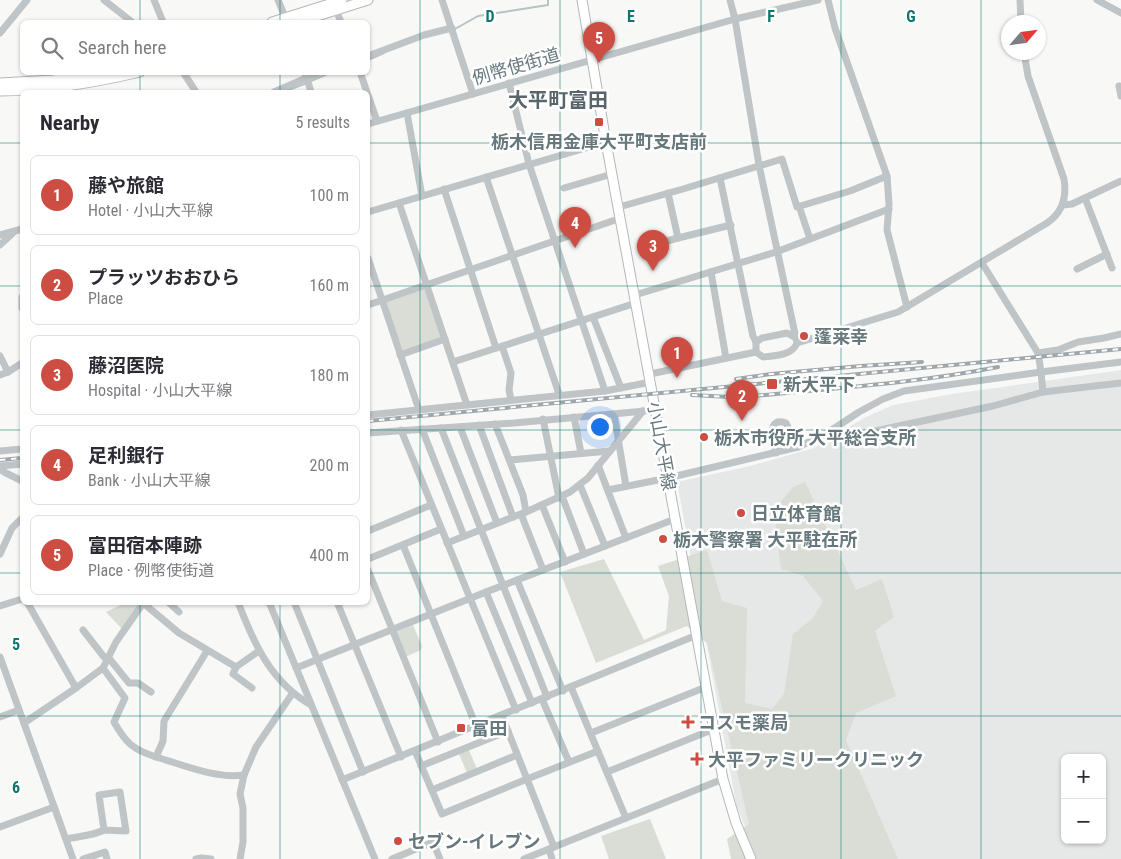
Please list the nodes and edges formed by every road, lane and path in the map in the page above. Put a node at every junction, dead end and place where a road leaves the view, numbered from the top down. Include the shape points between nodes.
1 (27, 0) edge
2 (104, 0) edge
3 (154, 0) edge
4 (278, 0) edge
5 (342, 0) edge
6 (368, 0) edge
7 (442, 0) edge
8 (582, 0) edge
9 (730, 0) edge
10 (818, 0) edge
11 (828, 0) edge
12 (1020, 0) edge
13 (1097, 0) edge
14 (336, 10) junction
15 (1121, 13) edge
16 (1021, 15) edge
17 (129, 20) edge
18 (162, 20) edge
19 (286, 20) edge
20 (304, 20) edge
21 (340, 20) edge
22 (735, 20) junction
23 (452, 28) junction
24 (0, 33) edge
25 (370, 55) edge
26 (593, 59) junction
27 (1026, 60) edge
28 (86, 75) edge
29 (126, 75) edge
30 (185, 75) edge
31 (306, 75) edge
32 (361, 75) edge
33 (0, 83) edge
34 (509, 83) junction
35 (1119, 86) dead end
36 (0, 90) edge
37 (195, 90) edge
38 (278, 90) edge
39 (310, 90) edge
40 (366, 90) edge
41 (473, 94) junction
42 (1121, 96) edge
43 (370, 102) edge
44 (407, 113) junction
45 (377, 122) junction
46 (370, 124) edge
47 (606, 142) junction
48 (530, 164) junction
49 (759, 166) junction
50 (612, 174) junction
51 (887, 176) junction
52 (486, 177) junction
53 (720, 178) junction
54 (1121, 182) edge
55 (564, 188) dead end
56 (444, 189) junction
57 (668, 194) junction
58 (422, 196) junction
59 (1085, 198) junction
60 (399, 203) junction
61 (1063, 205) junction
62 (798, 206) junction
63 (619, 207) junction
64 (889, 209) junction
65 (370, 211) edge
66 (621, 218) junction
67 (730, 225) junction
68 (19, 230) edge
69 (0, 235) edge
70 (678, 238) junction
71 (810, 239) junction
72 (555, 240) junction
73 (0, 245) edge
74 (641, 248) dead end
75 (776, 252) junction
76 (1107, 254) junction
77 (512, 255) junction
78 (982, 263) junction
79 (370, 264) edge
80 (739, 264) junction
81 (1112, 268) dead end
82 (470, 269) junction
83 (1077, 269) dead end
84 (711, 272) junction
85 (426, 284) junction
86 (636, 299) junction
87 (382, 300) junction
88 (370, 304) edge
89 (907, 307) junction
90 (593, 317) junction
91 (582, 321) junction
92 (793, 325) junction
93 (787, 333) junction
94 (539, 334) junction
95 (1121, 334) edge
96 (445, 339) junction
97 (797, 341) junction
98 (756, 342) junction
99 (499, 347) junction
100 (756, 352) junction
101 (1038, 353) junction
102 (400, 354) junction
103 (0, 356) edge
104 (726, 358) junction
105 (453, 362) junction
106 (1121, 362) edge
107 (20, 364) edge
108 (8, 372) junction
109 (1041, 372) junction
110 (0, 375) edge
111 (650, 378) junction
112 (1121, 383) edge
113 (621, 388) junction
114 (605, 391) junction
115 (1043, 392) junction
116 (559, 394) junction
117 (511, 400) junction
118 (467, 405) junction
119 (419, 410) junction
120 (656, 410) junction
121 (643, 411) junction
122 (614, 414) junction
123 (370, 415) edge
124 (574, 417) junction
125 (543, 419) junction
126 (495, 424) junction
127 (479, 425) junction
128 (460, 427) junction
129 (441, 428) junction
130 (422, 429) junction
131 (401, 430) junction
132 (370, 433) edge
133 (824, 435) junction
134 (618, 441) junction
135 (798, 447) junction
136 (20, 449) edge
137 (0, 451) edge
138 (609, 451) junction
139 (581, 453) junction
140 (776, 453) junction
141 (550, 455) junction
142 (510, 460) junction
143 (20, 464) edge
144 (598, 465) junction
145 (0, 468) edge
146 (668, 478) junction
147 (20, 480) edge
148 (580, 485) junction
149 (626, 486) junction
150 (608, 490) junction
151 (560, 497) junction
152 (431, 505) junction
153 (542, 505) junction
154 (520, 514) junction
155 (675, 519) junction
156 (20, 520) edge
157 (497, 523) junction
158 (441, 529) junction
159 (370, 530) edge
160 (480, 530) junction
161 (464, 536) junction
162 (626, 538) junction
163 (447, 543) junction
164 (402, 545) junction
165 (605, 546) junction
166 (0, 554) edge
167 (584, 554) junction
168 (370, 559) edge
169 (565, 562) junction
170 (543, 570) junction
171 (370, 575) edge
172 (517, 580) junction
173 (502, 586) junction
174 (486, 592) junction
175 (470, 598) junction
176 (20, 600) edge
177 (30, 605) edge
178 (142, 605) edge
179 (145, 605) edge
180 (171, 605) edge
181 (239, 605) edge
182 (271, 605) edge
183 (295, 605) edge
184 (338, 605) edge
185 (0, 606) edge
186 (179, 612) dead end
187 (431, 614) junction
188 (83, 630) dead end
189 (392, 630) junction
190 (697, 635) junction
191 (355, 644) junction
192 (207, 651) junction
193 (259, 651) junction
194 (0, 657) edge
195 (108, 657) junction
196 (318, 660) junction
197 (236, 667) junction
198 (103, 668) junction
199 (296, 668) junction
200 (572, 687) junction
201 (706, 687) junction
202 (76, 688) junction
203 (252, 688) dead end
204 (562, 691) junction
205 (151, 692) dead end
206 (292, 694) junction
207 (545, 698) junction
208 (532, 703) junction
209 (311, 706) junction
210 (19, 710) junction
211 (516, 710) junction
212 (502, 716) junction
213 (0, 717) edge
214 (24, 723) junction
215 (476, 726) junction
216 (714, 729) junction
217 (508, 731) junction
218 (591, 733) junction
219 (438, 742) junction
220 (415, 751) junction
221 (598, 751) junction
222 (517, 755) junction
223 (156, 756) junction
224 (401, 757) junction
225 (570, 762) junction
226 (421, 766) junction
227 (363, 772) junction
228 (607, 772) junction
229 (244, 775) junction
230 (527, 779) junction
231 (723, 779) junction
232 (342, 780) junction
233 (432, 790) junction
234 (54, 807) junction
235 (626, 818) junction
236 (0, 827) edge
237 (104, 830) junction
238 (66, 839) junction
239 (551, 848) junction
240 (73, 859) edge
241 (82, 859) edge
242 (107, 859) edge
243 (196, 859) edge
244 (211, 859) edge
245 (240, 859) edge
246 (375, 859) edge
247 (392, 859) edge
248 (440, 859) edge
249 (524, 859) edge
250 (552, 859) edge
251 (752, 859) edge

1 - 24 street
2 - 17 street
3 - 18 street
4 - 19 street
5 - 19 main road
6 - 14 main road
7 - 23 street
8 - 26 main road, 小山大平線
9 - 22 street
10 - 22 street, 例幣使街道
11 - 51 street via 834,28
12 - 16 street
13 - 15 street
14 - 20 main road
14 - 21 street
22 - 26 street, 例幣使街道
22 - 49 street
23 - 25 street
23 - 41 street
26 - 34 street, 例幣使街道
26 - 47 main road, 小山大平線
27 - 61 street via 1030,83 1064,179
28 - 33 main road
29 - 36 main road via 81,85
30 - 37 street
31 - 38 street
31 - 39 street
32 - 40 street
34 - 41 street, 例幣使街道
34 - 48 street
35 - 42 street
41 - 44 street, 例幣使街道
43 - 45 street
44 - 45 street, 例幣使街道
44 - 58 street
45 - 46 street, 例幣使街道
47 - 48 street
47 - 50 main road, 小山大平線
48 - 52 street
48 - 72 street
49 - 53 street
49 - 62 street via 782,159
49 - 75 street
50 - 55 street
50 - 63 main road, 小山大平線
51 - 62 street
51 - 64 street
52 - 56 street
52 - 77 street
53 - 57 street
53 - 67 street
54 - 59 street
56 - 58 street
56 - 82 street
57 - 63 street
57 - 70 street
58 - 60 street
59 - 61 street
59 - 76 street
60 - 65 street
60 - 85 street
61 - 78 street via 1053,219
62 - 71 street
63 - 66 main road, 小山大平線
64 - 71 street
64 - 89 street via 887,230
66 - 72 street
66 - 86 main road, 小山大平線
67 - 70 street
67 - 80 street
68 - 69 street
68 - 73 street
70 - 74 street
71 - 75 street
72 - 77 street
72 - 91 street
75 - 80 street
75 - 92 street
76 - 81 street
76 - 83 street
77 - 82 street
77 - 94 street
78 - 89 street
78 - 101 street
79 - 87 street
80 - 84 street
80 - 98 street
82 - 85 street
82 - 99 street
84 - 86 street
84 - 104 street
85 - 87 street
85 - 96 street
86 - 90 street
86 - 111 main road, 小山大平線
87 - 88 street
87 - 102 street
89 - 97 street
90 - 91 street
90 - 113 street
91 - 94 street
91 - 114 street
92 - 93 street
92 - 97 street
93 - 97 street
93 - 98 street
94 - 99 street
94 - 116 street
95 - 101 street
96 - 102 street
96 - 105 street
97 - 100 street via 796,348 790,352 763,357
98 - 100 street
99 - 105 street
99 - 117 street via 511,372
100 - 104 street
101 - 109 street
102 - 119 street
103 - 108 street
104 - 111 street
105 - 118 street
106 - 109 street
107 - 108 street
108 - 110 street
109 - 115 street
109 - 133 street via 904,391 882,399
111 - 113 street
111 - 120 main road, 小山大平線
112 - 115 street
113 - 114 street
114 - 116 street
115 - 133 street via 861,434
116 - 117 street
117 - 118 street
118 - 119 street
119 - 123 street
120 - 121 street
120 - 146 main road, 小山大平線
121 - 122 street
121 - 134 street
122 - 124 street
122 - 134 street
124 - 125 street
124 - 139 street
125 - 126 street
125 - 141 street
126 - 127 street
126 - 142 street
127 - 128 street
127 - 154 street
128 - 129 street
128 - 157 street
129 - 130 street
129 - 160 street
130 - 131 street
130 - 161 street
131 - 132 street
131 - 152 street
133 - 135 street
134 - 138 street
134 - 149 street
135 - 140 street
135 - 140 street via 786,423 776,423 772,433
136 - 137 street
138 - 139 street
138 - 144 street
139 - 141 street
140 - 146 street
141 - 142 street
141 - 151 street
142 - 154 street via 524,495
143 - 145 street
144 - 148 street
144 - 150 street
145 - 147 street
146 - 149 street
146 - 155 main road, 小山大平線
148 - 151 street
148 - 165 street
149 - 150 street
150 - 162 street
151 - 153 street
151 - 167 street
152 - 158 street
152 - 159 street
153 - 154 street
153 - 169 street
154 - 157 street
154 - 170 street
155 - 162 street
155 - 190 main road, 小山大平線
156 - 166 street via 12,528
157 - 160 street
158 - 163 street
158 - 164 street
160 - 161 street
160 - 173 street
161 - 163 street
162 - 165 street
163 - 175 street
164 - 168 street
164 - 187 street
165 - 167 street
167 - 169 street
169 - 170 street
170 - 172 street
171 - 189 street
172 - 173 street
172 - 204 street
173 - 174 street
173 - 207 street
174 - 175 street
174 - 208 street
175 - 187 street
175 - 211 street
176 - 185 street
177 - 202 street
178 - 195 street
179 - 192 street
180 - 186 street
181 - 193 street
182 - 199 street
183 - 196 street
184 - 191 street
187 - 189 street
187 - 215 street
188 - 195 street
189 - 191 street
189 - 219 street
190 - 200 street
190 - 201 main road, 小山大平線
191 - 196 street
191 - 224 street
192 - 197 street
192 - 223 street via 164,721 163,741
193 - 197 street
193 - 206 street
194 - 210 street
195 - 198 street
195 - 205 street via 129,682 138,683
196 - 199 street
196 - 227 street
197 - 203 street via 233,674
198 - 202 street
198 - 223 street via 125,698 114,722 125,741 139,751
199 - 209 street
200 - 204 street
200 - 218 street
201 - 216 main road, 小山大平線
201 - 218 street
202 - 214 street
204 - 207 street
206 - 209 street
206 - 229 street via 256,747
207 - 208 street
207 - 225 street
208 - 211 street
209 - 232 street
210 - 213 street
210 - 214 street
211 - 212 street
212 - 215 street
212 - 217 street
214 - 234 street
215 - 219 street
216 - 228 street
216 - 231 main road, 小山大平線
217 - 222 street
217 - 226 street
218 - 221 street
219 - 220 street
220 - 224 street
220 - 226 street
221 - 225 street
221 - 228 street
222 - 230 street
222 - 233 street
223 - 229 street via 198,770
224 - 227 street
225 - 230 street
226 - 233 street
227 - 232 street
228 - 235 street
229 - 245 street via 240,794 243,808
230 - 233 street via 442,814
230 - 239 street
231 - 235 street
231 - 251 main road, 小山大平線
232 - 246 street
234 - 236 street
234 - 238 street
235 - 239 street
237 - 237 street via 99,796 120,792 126,831
237 - 238 street via 94,835
238 - 240 street
239 - 249 street
239 - 250 street
241 - 242 street via 104,852
243 - 244 street
247 - 248 street via 433,842

